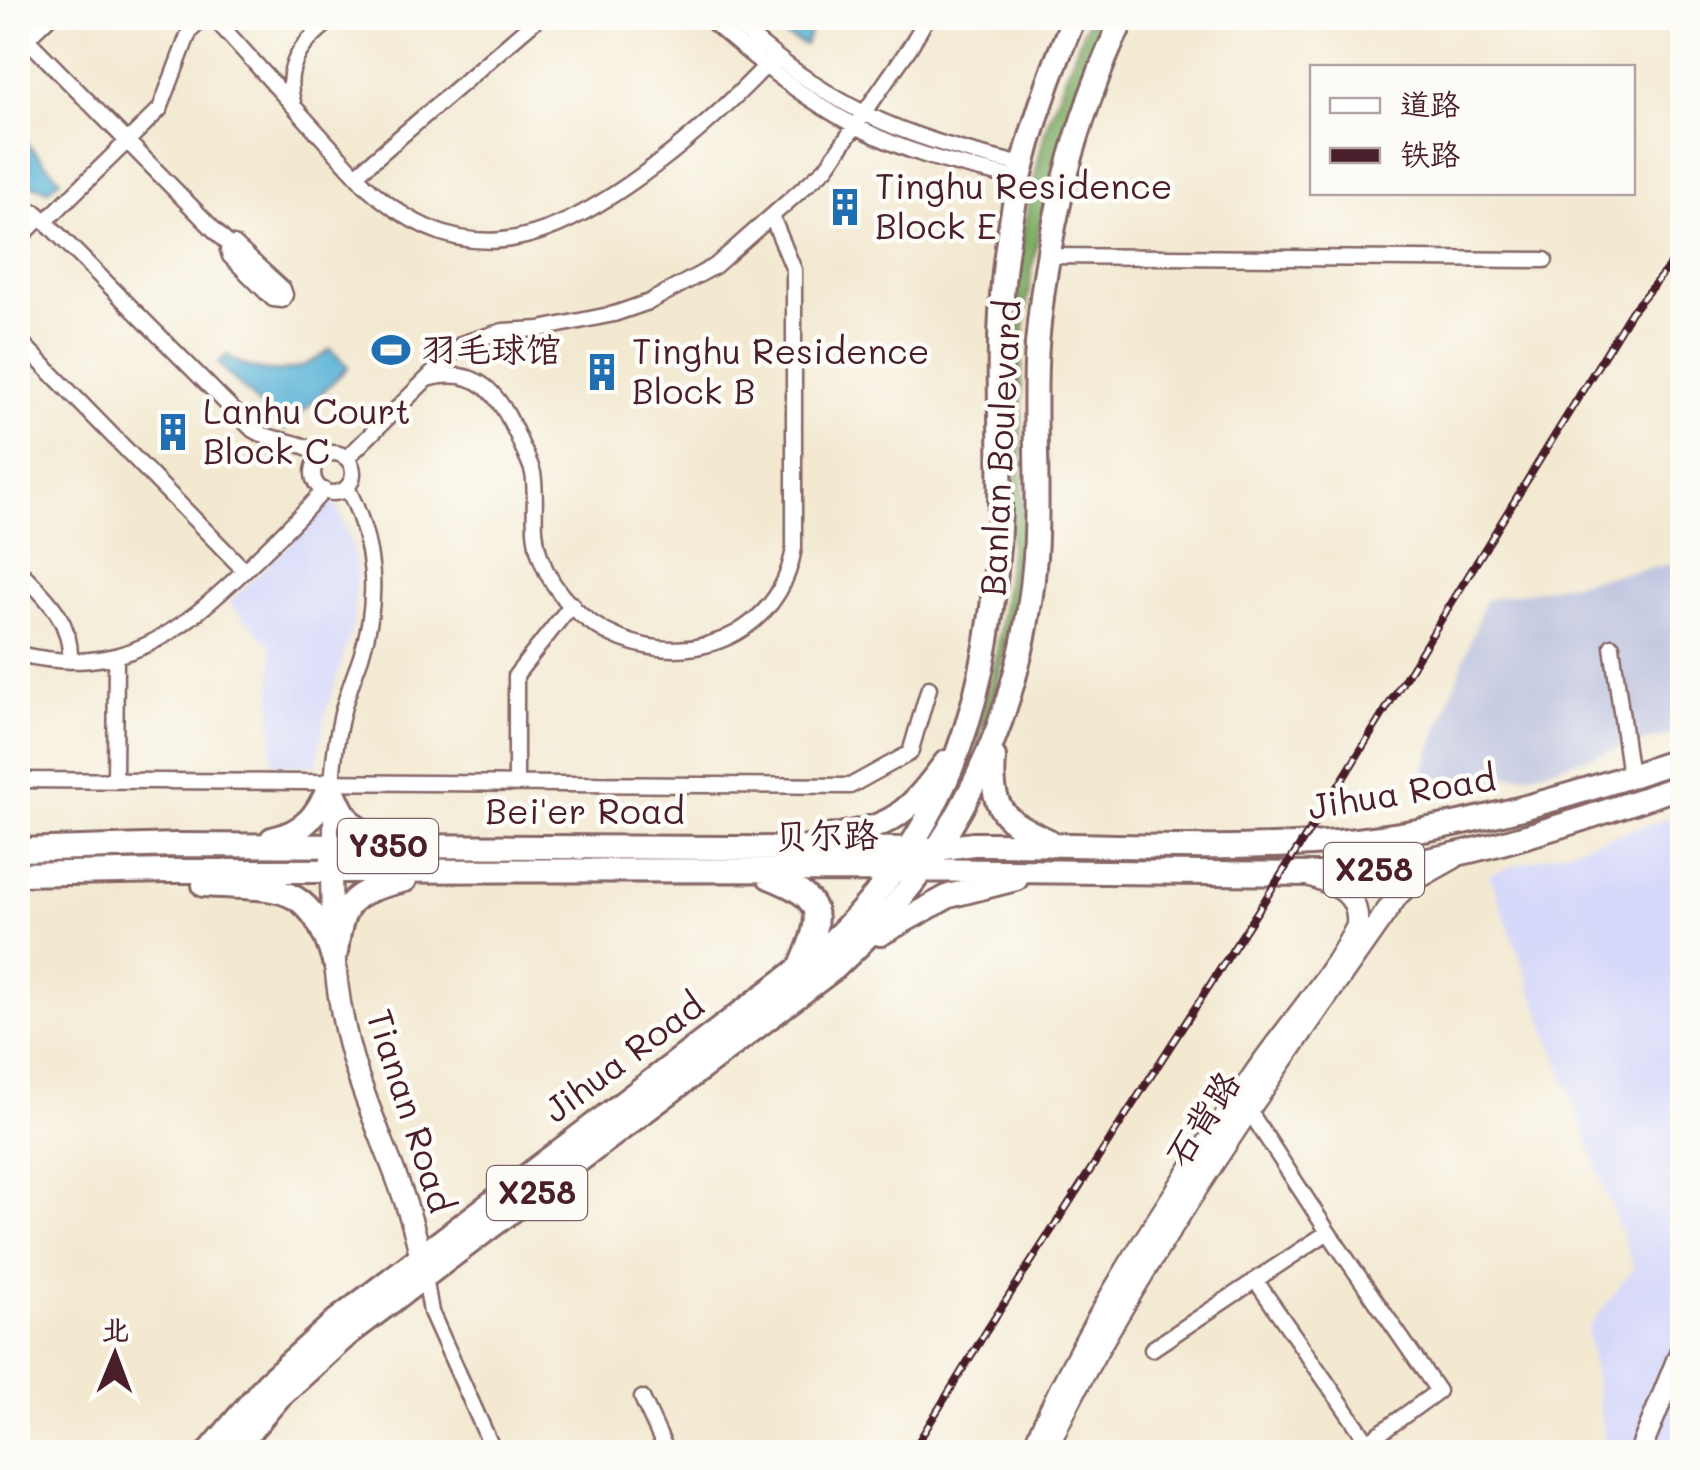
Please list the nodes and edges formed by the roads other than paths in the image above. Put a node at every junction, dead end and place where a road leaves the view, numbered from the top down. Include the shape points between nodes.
1 (48, 18) edge
2 (178, 18) edge
3 (202, 18) edge
4 (214, 18) edge
5 (334, 18) edge
6 (538, 18) edge
7 (708, 18) edge
8 (730, 18) edge
9 (927, 18) edge
10 (1074, 18) edge
11 (1122, 18) edge
12 (190, 30) junction
13 (22, 34) edge
14 (769, 62) junction
15 (295, 108) junction
16 (859, 120) junction
17 (127, 142) junction
18 (1021, 172) junction
19 (356, 175) junction
20 (18, 205) edge
21 (772, 217) junction
22 (43, 220) junction
23 (18, 240) edge
24 (230, 246) dead end
25 (1049, 256) junction
26 (1545, 260) dead end
27 (18, 339) edge
28 (426, 379) junction
29 (322, 456) junction
30 (347, 458) junction
31 (347, 487) junction
32 (324, 490) junction
33 (18, 570) edge
34 (244, 570) junction
35 (572, 604) junction
36 (1612, 646) dead end
37 (18, 654) edge
38 (116, 656) junction
39 (70, 661) junction
40 (929, 688) dead end
41 (963, 739) junction
42 (995, 739) junction
43 (1682, 759) edge
44 (1630, 777) junction
45 (18, 780) edge
46 (115, 781) junction
47 (331, 783) junction
48 (516, 784) junction
49 (1682, 786) edge
50 (1054, 844) junction
51 (218, 845) junction
52 (331, 846) junction
53 (532, 846) junction
54 (758, 848) junction
55 (912, 849) junction
56 (18, 850) edge
57 (937, 850) junction
58 (1458, 856) junction
59 (896, 870) junction
60 (1054, 870) junction
61 (331, 871) junction
62 (923, 871) junction
63 (132, 872) junction
64 (448, 872) junction
65 (756, 872) junction
66 (18, 874) edge
67 (1306, 874) junction
68 (856, 949) junction
69 (334, 961) junction
70 (799, 969) junction
71 (1248, 1109) junction
72 (1328, 1232) junction
73 (423, 1267) junction
74 (1256, 1281) junction
75 (1682, 1348) edge
76 (1152, 1349) dead end
77 (1682, 1385) edge
78 (642, 1398) dead end
79 (209, 1452) edge
80 (232, 1452) edge
81 (494, 1452) edge
82 (667, 1452) edge
83 (1031, 1452) edge
84 (1046, 1452) edge
85 (1640, 1452) edge
86 (1655, 1452) edge

1 - 13 street
2 - 12 street
3 - 12 street
4 - 15 street
5 - 15 street via 297,54 290,81
6 - 19 street
7 - 14 street
8 - 14 street
9 - 16 street
10 - 18 main road, Banlan Boulevard
11 - 25 main road, Banlan Boulevard via 1076,142
12 - 17 street via 160,109
13 - 17 street
14 - 16 street
14 - 19 street via 642,175 588,212 532,236 471,240 441,233 387,206
15 - 19 street
16 - 18 street
16 - 21 street via 826,168
17 - 22 street
17 - 24 street
18 - 41 main road, Banlan Boulevard via 1001,308 994,576 984,658
20 - 22 street
21 - 28 street via 715,266 649,302 578,324 503,330 463,343
21 - 35 street via 794,270 794,548 785,583 742,629 679,650 626,642
22 - 23 street
22 - 29 street via 253,430
25 - 26 street
25 - 42 main road, Banlan Boulevard via 1035,383 1032,587
27 - 34 street
28 - 30 street
28 - 35 street via 466,377 499,399 532,473 532,526 540,556
29 - 30 street
29 - 32 street via 314,474
30 - 31 street via 353,475
31 - 32 street
31 - 47 street via 369,542 374,600 340,720
32 - 34 street
33 - 39 street via 60,615
34 - 38 street via 178,630
35 - 48 street via 516,676
36 - 44 street
37 - 39 street
38 - 39 street
38 - 46 street
40 - 48 street via 910,753 850,786
41 - 54 main road via 920,796 884,824
41 - 55 main road, Banlan Boulevard
42 - 50 main road via 992,786 1001,810
42 - 57 main road, Banlan Boulevard
43 - 44 main road, Jihua Road / X258
44 - 50 main road, Jihua Road / X258 via 1513,812 1382,836 1249,847
45 - 46 street
46 - 47 street
47 - 48 street
47 - 51 main road via 295,834
47 - 52 street
47 - 53 main road via 345,816 361,832
49 - 58 main road, Jihua Road / X258
50 - 57 main road, Jihua Road / X258
51 - 52 main road, Bei'er Road / Y350
51 - 56 main road, Bei'er Road / Y350
52 - 53 main road, Bei'er Road / Y350
52 - 61 main road, Tianan Road
53 - 54 main road, Bei'er Road / Y350
54 - 55 main road, Bei'er Road / Y350
55 - 57 main road, Jihua Road / X258
55 - 59 main road, Jihua Road / X258
57 - 62 main road, Banlan Boulevard
58 - 67 main road, Jihua Road / X258
58 - 71 main road, 石背路 via 1398,895
59 - 62 main road, Jihua Road / X258
59 - 65 main road, 贝尔路 / Y350
59 - 70 main road, Jihua Road / X258
60 - 62 main road, Jihua Road / X258
60 - 67 main road, Jihua Road / X258
60 - 68 main road, X258 via 948,896
61 - 63 main road, Bei'er Road / Y350
61 - 64 main road, Bei'er Road / Y350
61 - 69 main road, Tianan Road
62 - 68 main road, Banlan Boulevard
63 - 66 main road, Bei'er Road / Y350
63 - 69 main road via 295,896 318,920
64 - 65 main road, Bei'er Road / Y350
64 - 69 main road via 358,894 342,916
65 - 70 main road via 796,888 814,908 815,933
67 - 83 main road, 石背路 via 1346,891 1357,926 1140,1251
68 - 73 main road, Jihua Road / X258
69 - 73 main road, Tianan Road via 358,1078 414,1220
70 - 73 main road, Jihua Road / X258
71 - 72 street
71 - 84 main road, 石背路 via 1132,1291
72 - 74 street
72 - 74 street via 1438,1391 1368,1442
73 - 79 main road, Jihua Road / X258 via 289,1362
73 - 80 main road, Jihua Road / X258 via 301,1374
73 - 81 street via 431,1312
74 - 76 street
75 - 85 main road
77 - 86 main road
78 - 82 street

